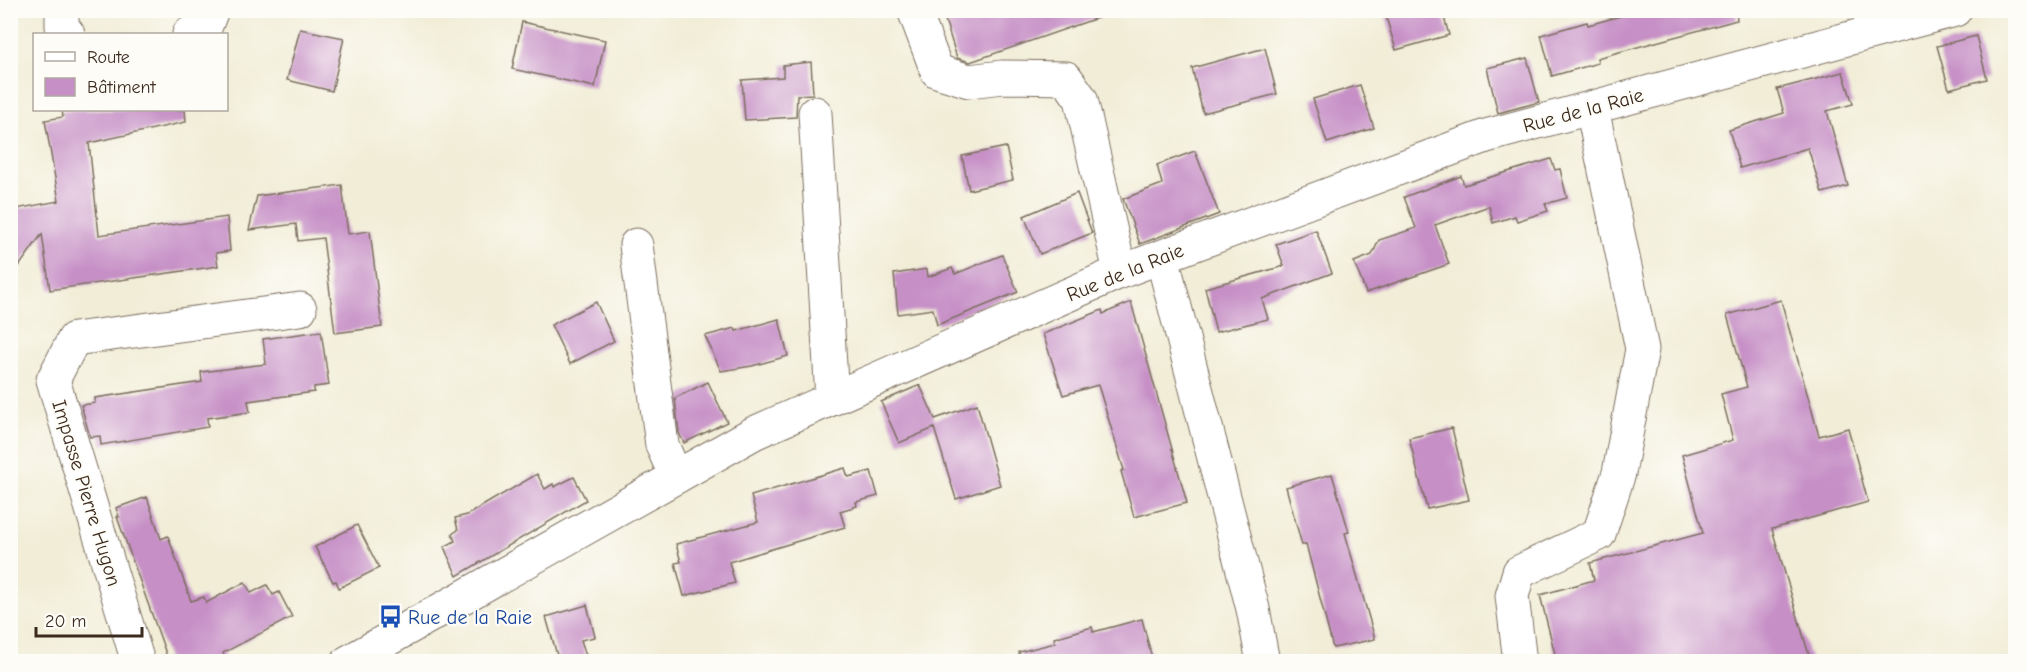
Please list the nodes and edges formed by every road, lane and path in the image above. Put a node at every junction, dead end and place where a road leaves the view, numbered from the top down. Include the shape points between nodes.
1 (62, 10) edge
2 (212, 10) edge
3 (914, 10) edge
4 (1955, 10) edge
5 (1901, 17) edge
6 (67, 33) edge
7 (203, 33) edge
8 (1592, 108) junction
9 (815, 113) dead end
10 (636, 245) dead end
11 (1162, 257) junction
12 (1120, 272) junction
13 (300, 309) dead end
14 (832, 399) junction
15 (676, 477) junction
16 (138, 662) edge
17 (348, 662) edge
18 (1263, 662) edge
19 (1520, 662) edge

1 - 6 street via 62,26
2 - 7 street
3 - 12 street via 937,71 969,81 1066,78 1081,99
4 - 5 street, Rue de la Raie
5 - 8 street, Rue de la Raie
8 - 11 street, Rue de la Raie via 1486,136
8 - 19 street via 1642,349 1619,473 1599,534 1519,572 1512,596
9 - 14 street
10 - 15 street via 662,445
11 - 12 street, Rue de la Raie
11 - 18 street via 1253,609
12 - 14 street, Rue de la Raie
13 - 16 street, Impasse Pierre Hugon via 74,339 53,380
14 - 15 street, Rue de la Raie via 754,433
15 - 17 street, Rue de la Raie

